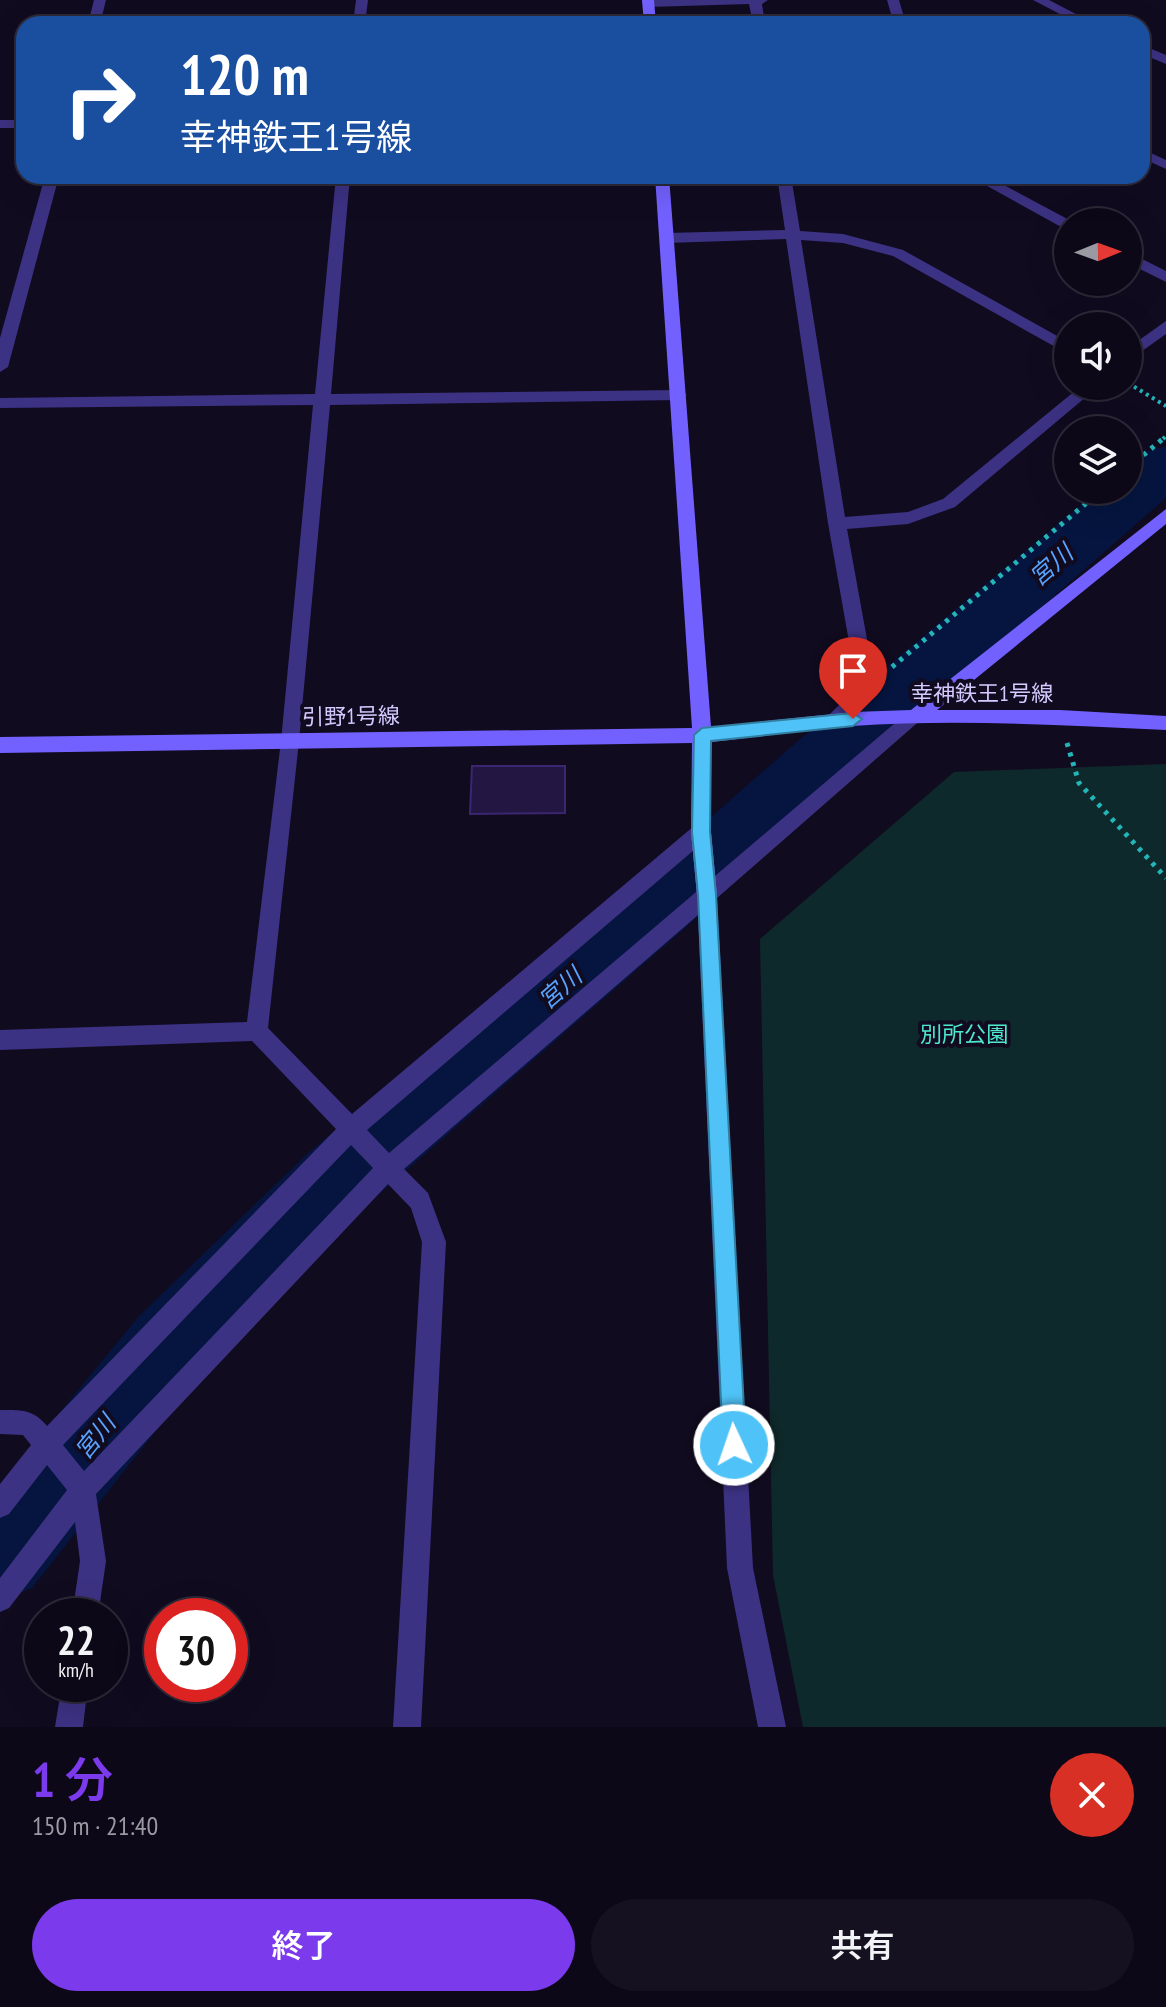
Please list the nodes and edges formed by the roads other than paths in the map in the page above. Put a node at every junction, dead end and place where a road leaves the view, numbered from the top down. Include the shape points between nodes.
1 (1039, 0) edge
2 (757, 1) edge
3 (648, 2) edge
4 (1072, 16) edge
5 (50, 184) edge
6 (342, 184) edge
7 (663, 184) edge
8 (785, 184) edge
9 (991, 184) edge
10 (1054, 218) edge
11 (794, 236) junction
12 (667, 238) junction
13 (1142, 264) edge
14 (1166, 277) edge
15 (1166, 326) edge
16 (1054, 341) edge
17 (1142, 345) edge
18 (0, 367) edge
19 (679, 395) junction
20 (322, 398) junction
21 (1074, 400) edge
22 (0, 403) edge
23 (1166, 515) edge
24 (837, 523) junction
25 (915, 717) junction
26 (844, 721) junction
27 (1166, 723) edge
28 (702, 735) junction
29 (290, 741) junction
30 (0, 745) edge
31 (701, 834) junction
32 (707, 894) junction
33 (257, 1031) junction
34 (0, 1040) edge
35 (355, 1135) junction
36 (384, 1165) junction
37 (0, 1422) edge
38 (51, 1450) junction
39 (82, 1489) junction
40 (0, 1505) edge
41 (88, 1598) edge
42 (0, 1599) edge
43 (72, 1702) edge
44 (69, 1727) edge
45 (407, 1727) edge
46 (772, 1727) edge

1 - 4 street
2 - 3 street
5 - 18 street
6 - 20 street
7 - 12 street
8 - 11 street
9 - 10 street
11 - 12 street
11 - 16 street via 845,237 898,253
11 - 24 street
12 - 19 street
13 - 14 street
15 - 17 street
19 - 20 street
19 - 28 street
20 - 22 street
20 - 29 street
21 - 24 street via 929,515
23 - 25 street
24 - 26 street via 867,689
25 - 26 street, 幸神鉄王1号線
25 - 27 street, 幸神鉄王1号線
25 - 32 street
26 - 28 street, 幸神鉄王1号線
28 - 29 street, 引野1号線
28 - 31 street
29 - 30 street, 引野1号線
29 - 33 street
31 - 32 street
31 - 35 street
32 - 36 street
32 - 46 street via 740,1568
33 - 34 street
33 - 35 street
35 - 36 street
35 - 38 street
36 - 39 street
36 - 45 street via 420,1201 434,1242
37 - 38 street via 29,1423
38 - 39 street
38 - 40 street
39 - 41 street via 93,1561
39 - 42 street
43 - 44 street

